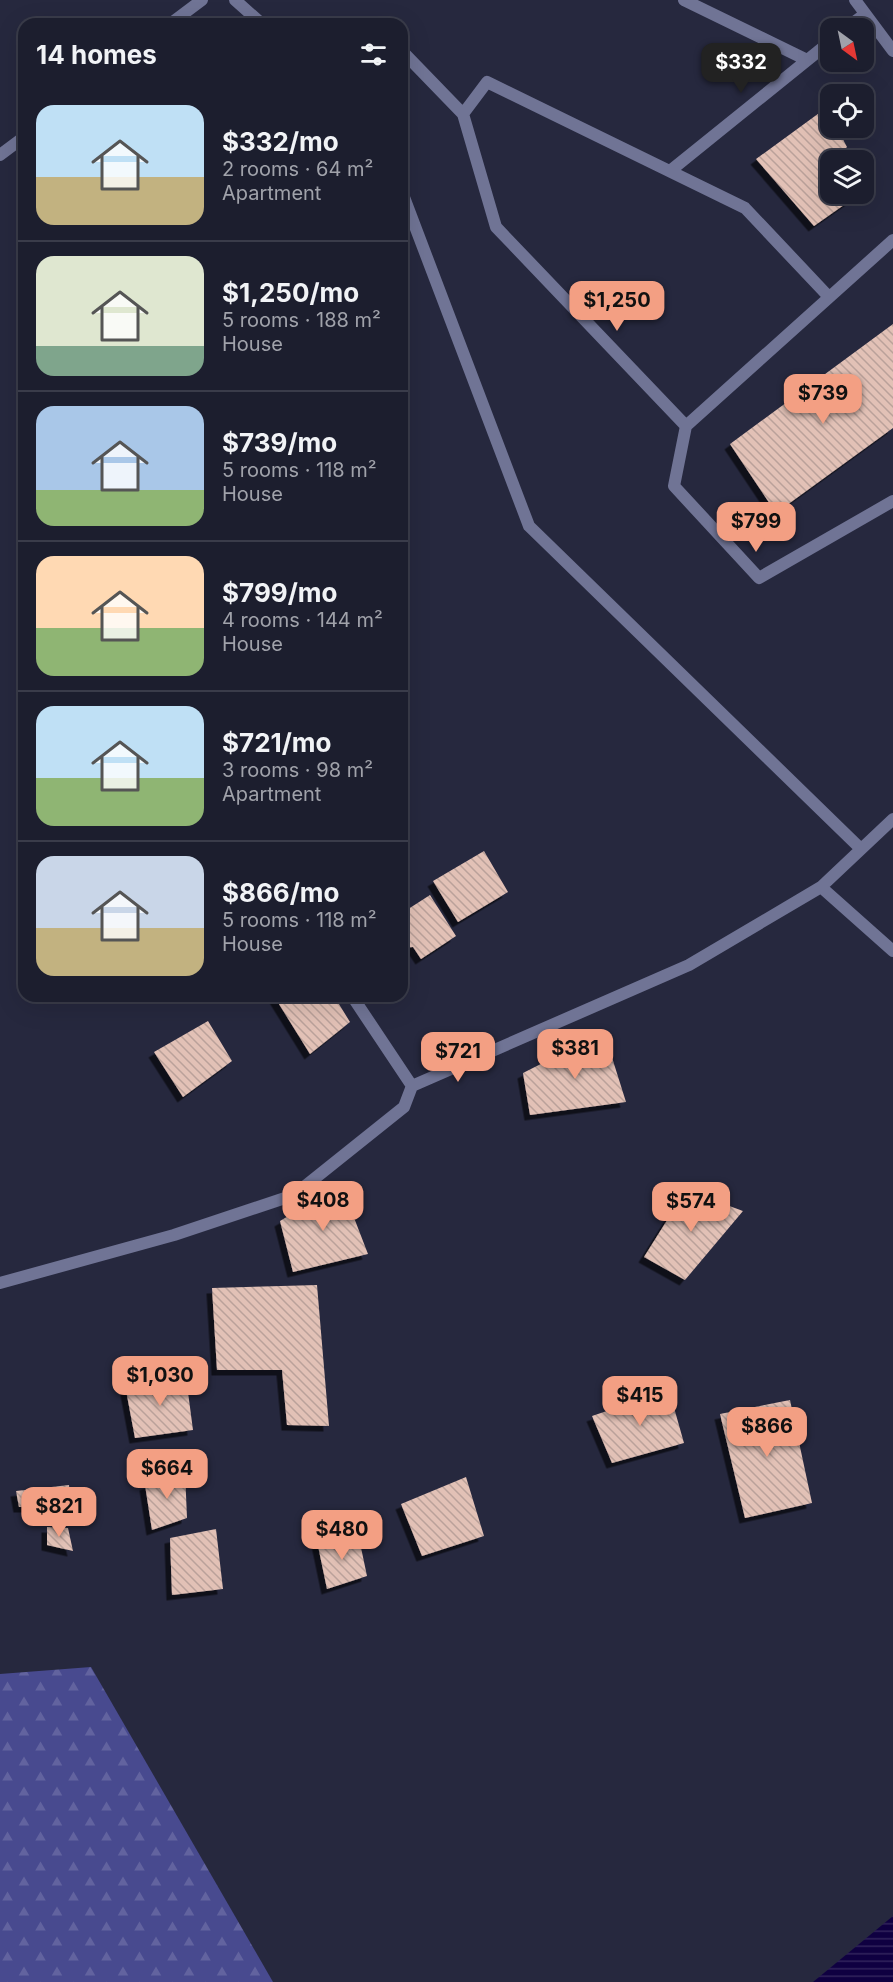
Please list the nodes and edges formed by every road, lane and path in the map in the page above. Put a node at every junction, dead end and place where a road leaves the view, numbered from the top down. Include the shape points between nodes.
1 (202, 0) edge
2 (235, 0) edge
3 (684, 0) edge
4 (855, 0) edge
5 (865, 14) junction
6 (178, 18) edge
7 (255, 18) edge
8 (860, 18) edge
9 (820, 50) edge
10 (893, 51) edge
11 (408, 57) edge
12 (807, 60) junction
13 (463, 114) junction
14 (18, 142) edge
15 (0, 155) edge
16 (670, 171) junction
17 (408, 208) edge
18 (893, 240) edge
19 (829, 297) junction
20 (686, 426) junction
21 (893, 501) edge
22 (893, 819) edge
23 (861, 849) junction
24 (821, 886) junction
25 (893, 951) edge
26 (356, 1002) edge
27 (412, 1086) junction
28 (0, 1283) edge

1 - 6 street
2 - 7 street
3 - 12 street
4 - 5 street
5 - 8 street
5 - 10 street
9 - 12 street
11 - 13 street
12 - 16 street
13 - 16 street via 487,82
13 - 20 street via 496,227
14 - 15 street
16 - 19 street via 745,208
17 - 23 street via 529,526
18 - 19 street
19 - 20 street
20 - 21 street via 674,486 759,578
22 - 23 street
23 - 24 street
24 - 25 street
24 - 27 street via 689,965
26 - 27 street
27 - 28 street via 404,1107 294,1195

